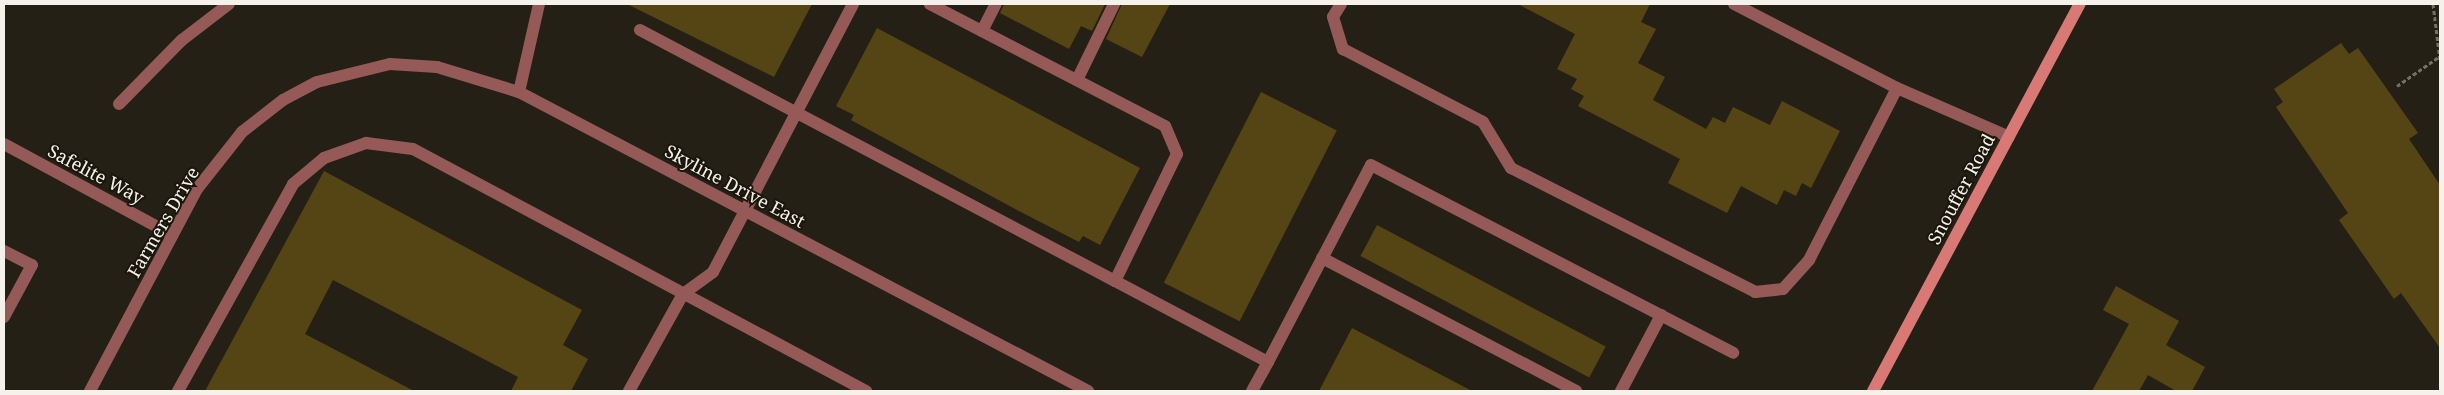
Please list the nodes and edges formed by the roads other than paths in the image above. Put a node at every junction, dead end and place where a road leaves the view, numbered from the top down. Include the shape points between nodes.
1 (229, 4) edge
2 (539, 4) edge
3 (853, 4) edge
4 (930, 4) edge
5 (996, 4) edge
6 (1114, 4) edge
7 (1341, 4) edge
8 (1734, 4) edge
9 (2080, 4) edge
10 (640, 30) dead end
11 (982, 31) junction
12 (351, 74) joint
13 (1077, 80) junction
14 (1897, 88) junction
15 (519, 92) junction
16 (119, 104) dead end
17 (796, 114) junction
18 (2009, 136) junction
19 (4, 144) edge
20 (746, 211) junction
21 (172, 235) junction
22 (4, 251) edge
23 (1322, 258) junction
24 (1115, 281) junction
25 (683, 294) junction
26 (1661, 315) junction
27 (4, 317) edge
28 (1733, 352) dead end
29 (1268, 362) junction
30 (90, 391) edge
31 (178, 391) edge
32 (629, 391) edge
33 (866, 391) edge
34 (1088, 391) edge
35 (1252, 391) edge
36 (1576, 391) edge
37 (1621, 391) edge
38 (1873, 391) edge

1 - 16 street via 182,40
2 - 15 street
3 - 17 street
4 - 11 street
5 - 11 street
6 - 13 street
7 - 14 street via 1333,17 1343,49 1483,122 1511,168 1755,292 1784,289 1809,260
8 - 14 street
9 - 18 main road, Snouffer Road
10 - 17 street
11 - 13 street
12 - 15 street, Skyline Drive East via 390,64 436,67
12 - 21 street, Farmers Drive via 317,82 283,100 242,132 197,189
13 - 24 street via 1165,126 1177,154
14 - 18 street
15 - 20 street, Skyline Drive East
17 - 20 street
17 - 24 street
18 - 38 main road, Snouffer Road
19 - 21 street, Safelite Way
20 - 25 street via 713,272
20 - 34 street, Skyline Drive East
21 - 30 street, Farmers Drive
22 - 27 street via 32,265
23 - 26 street via 1371,165
23 - 29 street
23 - 36 street
24 - 29 street
25 - 31 street via 413,149 366,143 324,158 293,184
25 - 32 street
25 - 33 street
26 - 28 street
26 - 37 street
29 - 35 street

